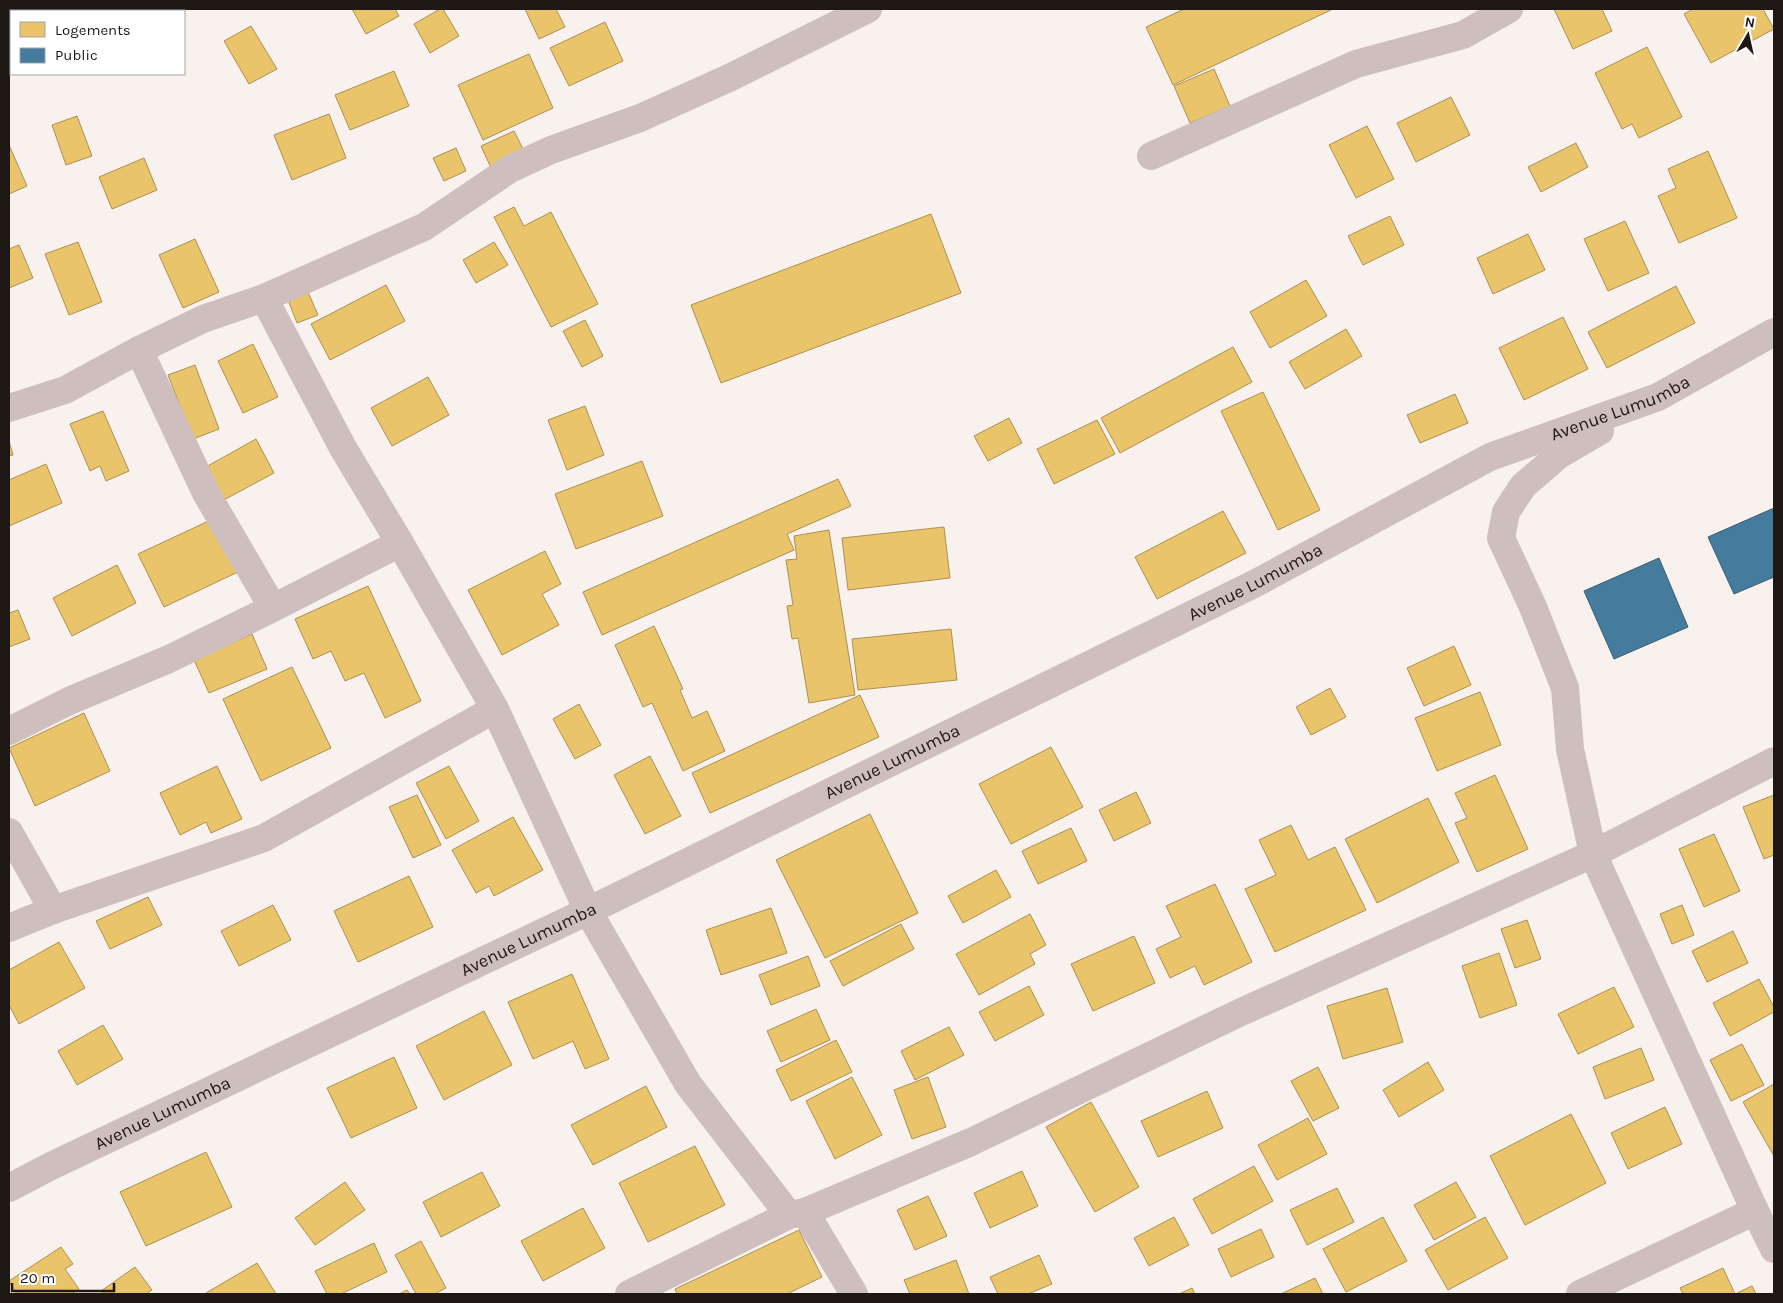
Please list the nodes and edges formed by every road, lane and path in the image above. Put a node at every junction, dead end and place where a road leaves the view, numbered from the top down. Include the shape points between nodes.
1 (868, 9) edge
2 (1509, 9) edge
3 (1151, 156) dead end
4 (264, 298) junction
5 (1774, 332) edge
6 (139, 350) junction
7 (1658, 397) junction
8 (9, 408) edge
9 (400, 543) junction
10 (274, 608) junction
11 (495, 709) junction
12 (9, 731) edge
13 (1774, 761) edge
14 (9, 832) edge
15 (1593, 854) junction
16 (53, 910) junction
17 (588, 911) junction
18 (9, 928) edge
19 (9, 1188) edge
20 (1755, 1211) junction
21 (797, 1214) junction
22 (1774, 1249) edge
23 (629, 1294) edge
24 (854, 1294) edge
25 (1580, 1294) edge

1 - 4 street via 640,118 551,150 510,169 424,227
2 - 3 street via 1463,35 1356,64
4 - 6 street via 202,319
4 - 9 street via 343,448
5 - 7 street, Avenue Lumumba
6 - 8 street via 65,390
6 - 10 street via 206,492
7 - 15 street via 1559,455 1523,486 1506,512 1501,538 1565,688 1570,749
7 - 17 street, Avenue Lumumba via 1490,457 1256,583
9 - 10 street
9 - 11 street
10 - 12 street via 169,660 69,701
11 - 16 street via 264,838
11 - 17 street
13 - 15 street
14 - 16 street
15 - 20 street
15 - 21 street via 1239,1013 971,1142
16 - 18 street
17 - 19 street, Avenue Lumumba
17 - 21 street via 688,1084
20 - 22 street
20 - 25 street
21 - 23 street
21 - 24 street

